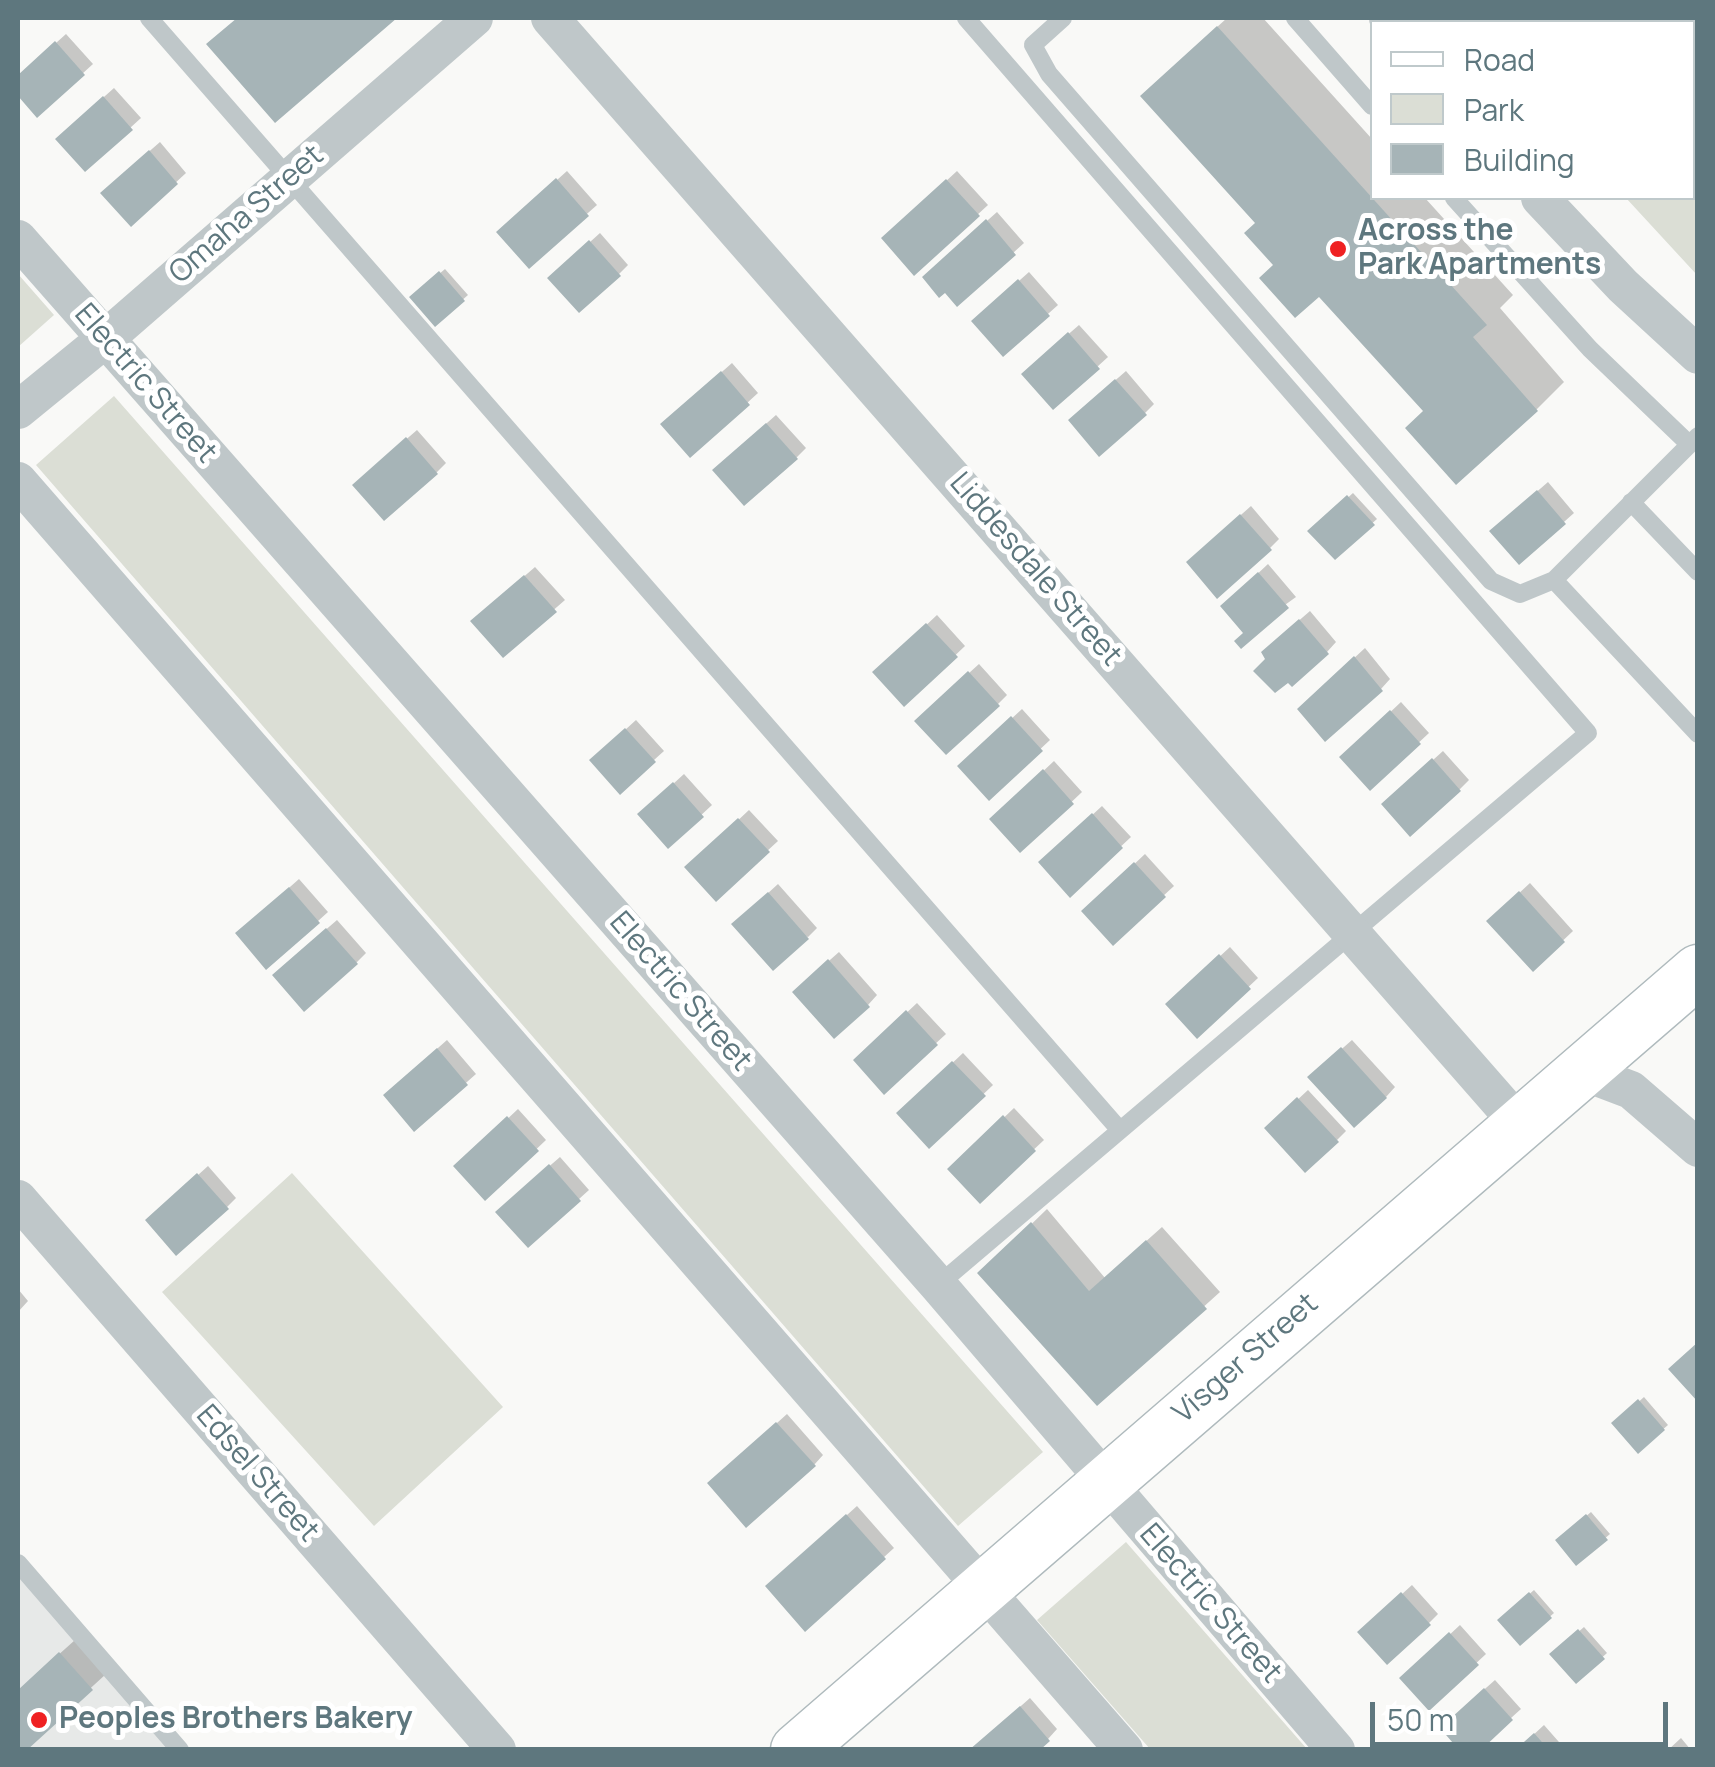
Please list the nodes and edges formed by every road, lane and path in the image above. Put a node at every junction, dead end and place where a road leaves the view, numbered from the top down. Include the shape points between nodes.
1 (149, 18) edge
2 (474, 18) edge
3 (550, 18) edge
4 (966, 18) edge
5 (1061, 18) edge
6 (1296, 18) edge
7 (1370, 104) edge
8 (290, 179) junction
9 (1456, 200) edge
10 (1542, 200) edge
11 (18, 239) edge
12 (106, 339) junction
13 (1698, 354) edge
14 (18, 410) edge
15 (1693, 440) edge
16 (18, 481) edge
17 (1632, 502) junction
18 (1698, 572) edge
19 (1554, 580) junction
20 (1698, 734) edge
21 (1354, 933) junction
22 (1698, 971) edge
23 (1582, 1071) junction
24 (1519, 1124) junction
25 (1118, 1128) junction
26 (1698, 1148) edge
27 (18, 1199) edge
28 (938, 1284) junction
29 (1106, 1483) junction
30 (18, 1563) edge
31 (984, 1589) junction
32 (810, 1746) edge
33 (180, 1750) edge
34 (497, 1750) edge
35 (1124, 1750) edge
36 (1336, 1750) edge

1 - 8 lane
2 - 8 street, Omaha Street
3 - 21 street, Liddesdale Street
4 - 21 lane via 1588,734
5 - 19 lane via 1033,45 1050,74 1491,581 1520,594
6 - 7 lane
8 - 12 street, Omaha Street
8 - 25 lane
9 - 15 lane via 1590,349
10 - 13 street
11 - 12 street, Electric Street
12 - 14 street, Omaha Street
12 - 28 street, Electric Street
15 - 17 lane
16 - 31 street
17 - 18 lane
17 - 19 lane
19 - 20 lane
21 - 24 street, Liddesdale Street
21 - 25 lane
22 - 23 street, Visger Street
23 - 24 street, Visger Street
23 - 26 street via 1631,1090
24 - 29 street, Visger Street
25 - 28 lane
27 - 34 street, Edsel Street
28 - 29 street, Electric Street
29 - 31 street, Visger Street
29 - 36 street, Electric Street
30 - 33 lane
31 - 32 street, Visger Street
31 - 35 street

